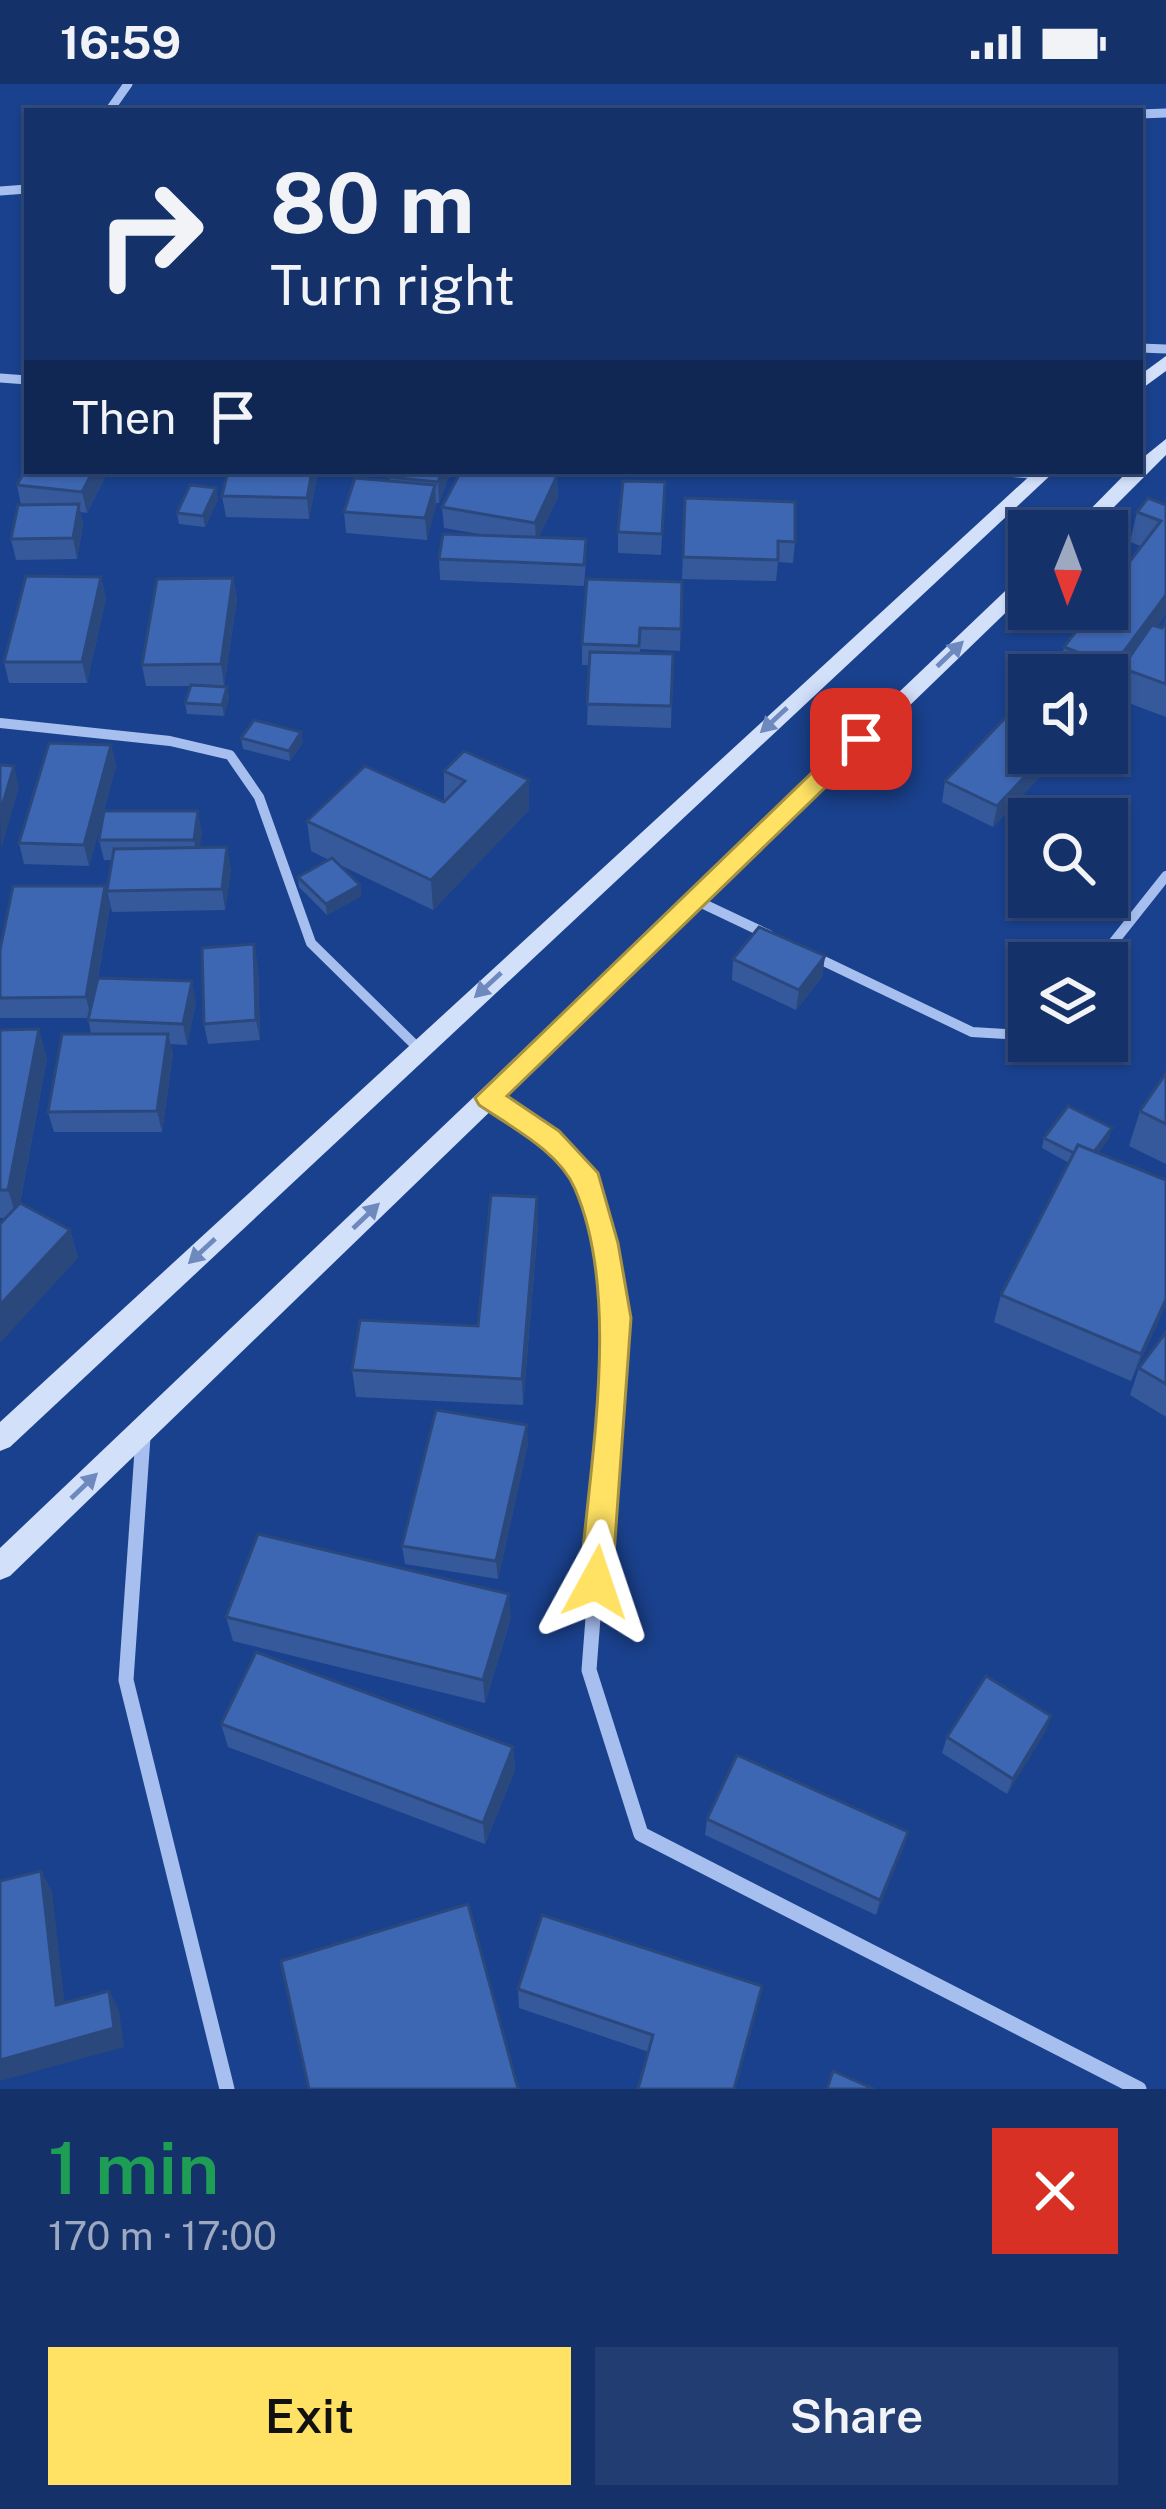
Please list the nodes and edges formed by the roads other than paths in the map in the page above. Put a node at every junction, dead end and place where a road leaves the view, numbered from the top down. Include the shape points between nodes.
1 (1166, 361) edge
2 (1143, 382) edge
3 (1166, 445) edge
4 (1143, 468) edge
5 (1043, 474) edge
6 (1137, 474) edge
7 (1100, 510) edge
8 (1008, 599) edge
9 (0, 723) edge
10 (1166, 876) edge
11 (693, 899) junction
12 (779, 940) edge
13 (1113, 942) edge
14 (800, 950) edge
15 (1008, 1034) edge
16 (419, 1049) junction
17 (488, 1098) junction
18 (143, 1430) junction
19 (0, 1439) edge
20 (0, 1567) edge
21 (227, 2089) edge
22 (1139, 2089) edge

1 - 2 main road
3 - 4 main road
5 -> 16 main road
6 - 7 main road
11 -> 8 main road
9 - 16 street via 230,755 259,797 311,943
10 - 13 street
11 - 12 street
11 - 17 main road
14 - 15 street via 972,1032
16 -> 19 main road
18 -> 17 main road
17 - 22 street via 550,1139 588,1181 603,1243 616,1318 589,1670 641,1834
20 -> 18 main road
18 - 21 street via 126,1679

